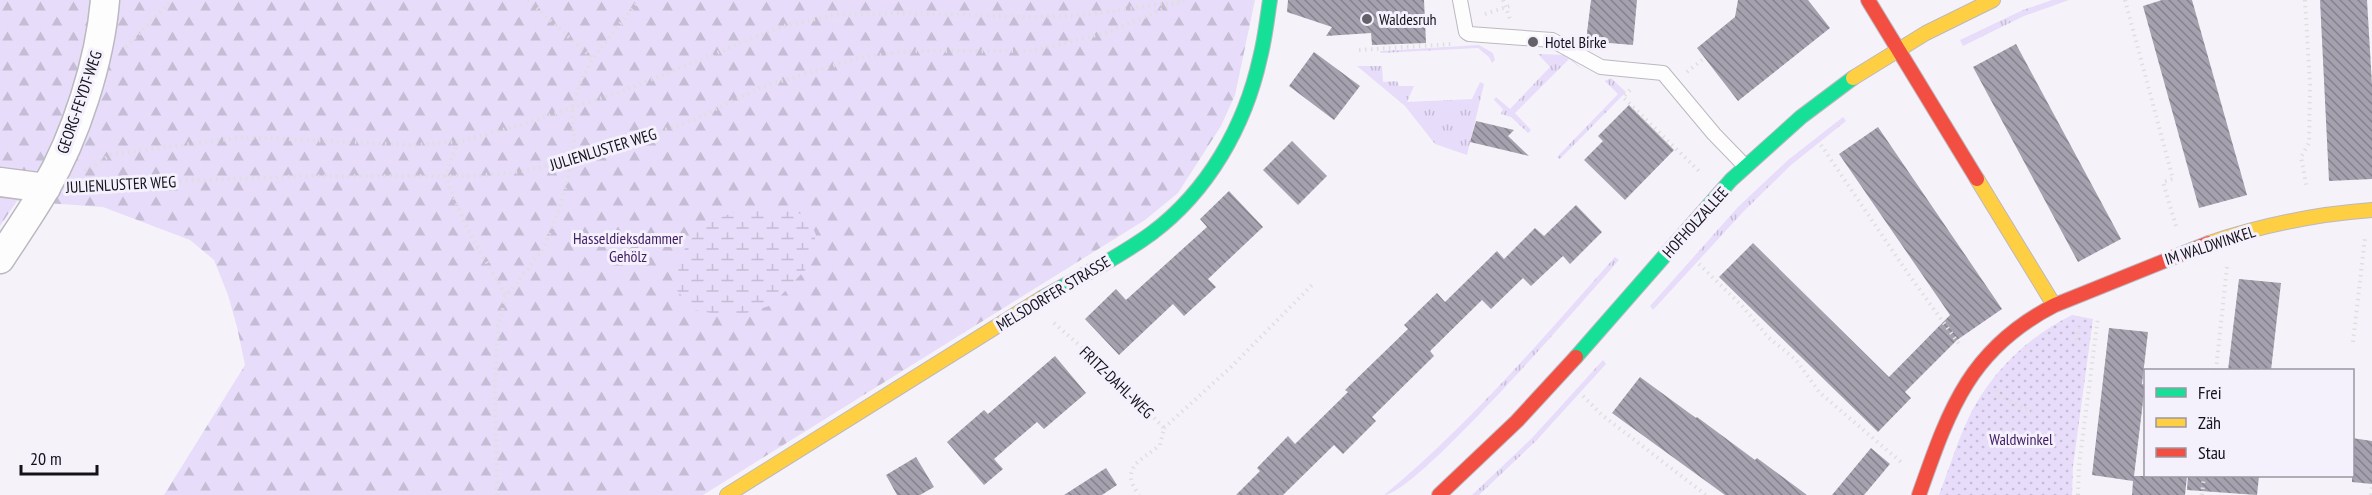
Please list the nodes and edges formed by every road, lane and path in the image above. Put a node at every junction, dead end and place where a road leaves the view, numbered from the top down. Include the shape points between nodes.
1 (105, 0) edge
2 (172, 0) edge
3 (528, 0) edge
4 (639, 0) edge
5 (1184, 0) edge
6 (1270, 0) edge
7 (1868, 0) edge
8 (1993, 0) edge
9 (2125, 0) edge
10 (2305, 0) edge
11 (1463, 1) edge
12 (1510, 6) dead end
13 (1466, 32) junction
14 (1359, 50) dead end
15 (1897, 50) junction
16 (592, 58) junction
17 (94, 67) junction
18 (1648, 72) junction
19 (572, 108) junction
20 (458, 142) junction
21 (1821, 145) dead end
22 (572, 161) junction
23 (1745, 166) junction
24 (2304, 174) dead end
25 (445, 176) junction
26 (0, 182) edge
27 (55, 187) junction
28 (1723, 190) junction
29 (2168, 201) dead end
30 (2368, 210) edge
31 (2232, 236) junction
32 (0, 259) edge
33 (1699, 264) dead end
34 (1314, 283) dead end
35 (2088, 292) junction
36 (506, 296) junction
37 (1034, 303) junction
38 (2054, 305) junction
39 (2353, 342) dead end
40 (1977, 367) junction
41 (2216, 369) edge
42 (1583, 396) dead end
43 (2036, 414) dead end
44 (1164, 428) junction
45 (2204, 477) edge
46 (2372, 487) edge
47 (1921, 489) edge
48 (497, 495) edge
49 (727, 495) edge
50 (1138, 495) edge
51 (1439, 495) edge
52 (1706, 495) edge
53 (2078, 495) edge
54 (2202, 495) edge
55 (2371, 495) edge

1 - 17 street, GEORG-FEYDT-WEG
2 - 17 path via 126,47
3 - 16 path
4 - 16 path
5 - 19 path via 1087,15 1045,17 835,15 783,26
5 - 22 path, JULIENLUSTER WEG via 1109,32 1032,51 908,51 828,66 765,86 695,118
6 - 37 street, MELSDORFER STRASSE via 1249,100 1233,134 1187,201 1123,251
7 - 15 street
8 - 15 street, HOFHOLZALLEE
9 - 29 path via 2174,179 2163,182
10 - 24 path via 2310,84 2308,143 2301,157
11 - 13 lane
12 - 13 path via 1480,16
13 - 14 path via 1455,43
13 - 18 lane via 1552,40 1601,67
15 - 23 street, HOFHOLZALLEE via 1802,116
15 - 38 street
16 - 19 path
17 - 27 street, GEORG-FEYDT-WEG
18 - 23 lane via 1663,73
18 - 28 path via 1623,97
19 - 20 path
19 - 22 path
20 - 25 path
20 - 27 path via 412,145 245,137 187,143 112,154
21 - 40 path via 1906,272
22 - 25 path, JULIENLUSTER WEG via 518,172
22 - 36 path via 560,207 542,251
23 - 28 street, HOFHOLZALLEE
25 - 27 path, JULIENLUSTER WEG via 305,176
25 - 36 path via 467,228
26 - 27 street, JULIENLUSTER WEG
27 - 32 street, GEORG-FEYDT-WEG
28 - 51 street, HOFHOLZALLEE via 1558,377
30 - 31 street, IM WALDWINKEL via 2312,217
30 - 39 path
31 - 35 street, IM WALDWINKEL
31 - 41 path
33 - 47 path via 1768,337 1796,360 1820,393
34 - 44 path
35 - 38 street, IM WALDWINKEL
35 - 53 path via 2098,314
36 - 48 path via 498,326 495,384
37 - 44 path, FRITZ-DAHL-WEG
37 - 49 street, MELSDORFER STRASSE
38 - 40 street, IM WALDWINKEL via 2017,330
40 - 43 path via 2000,396
40 - 47 street, IM WALDWINKEL via 1954,404
42 - 52 path
44 - 50 path, FRITZ-DAHL-WEG via 1160,445 1132,467 1129,476
45 - 54 path
46 - 55 path

